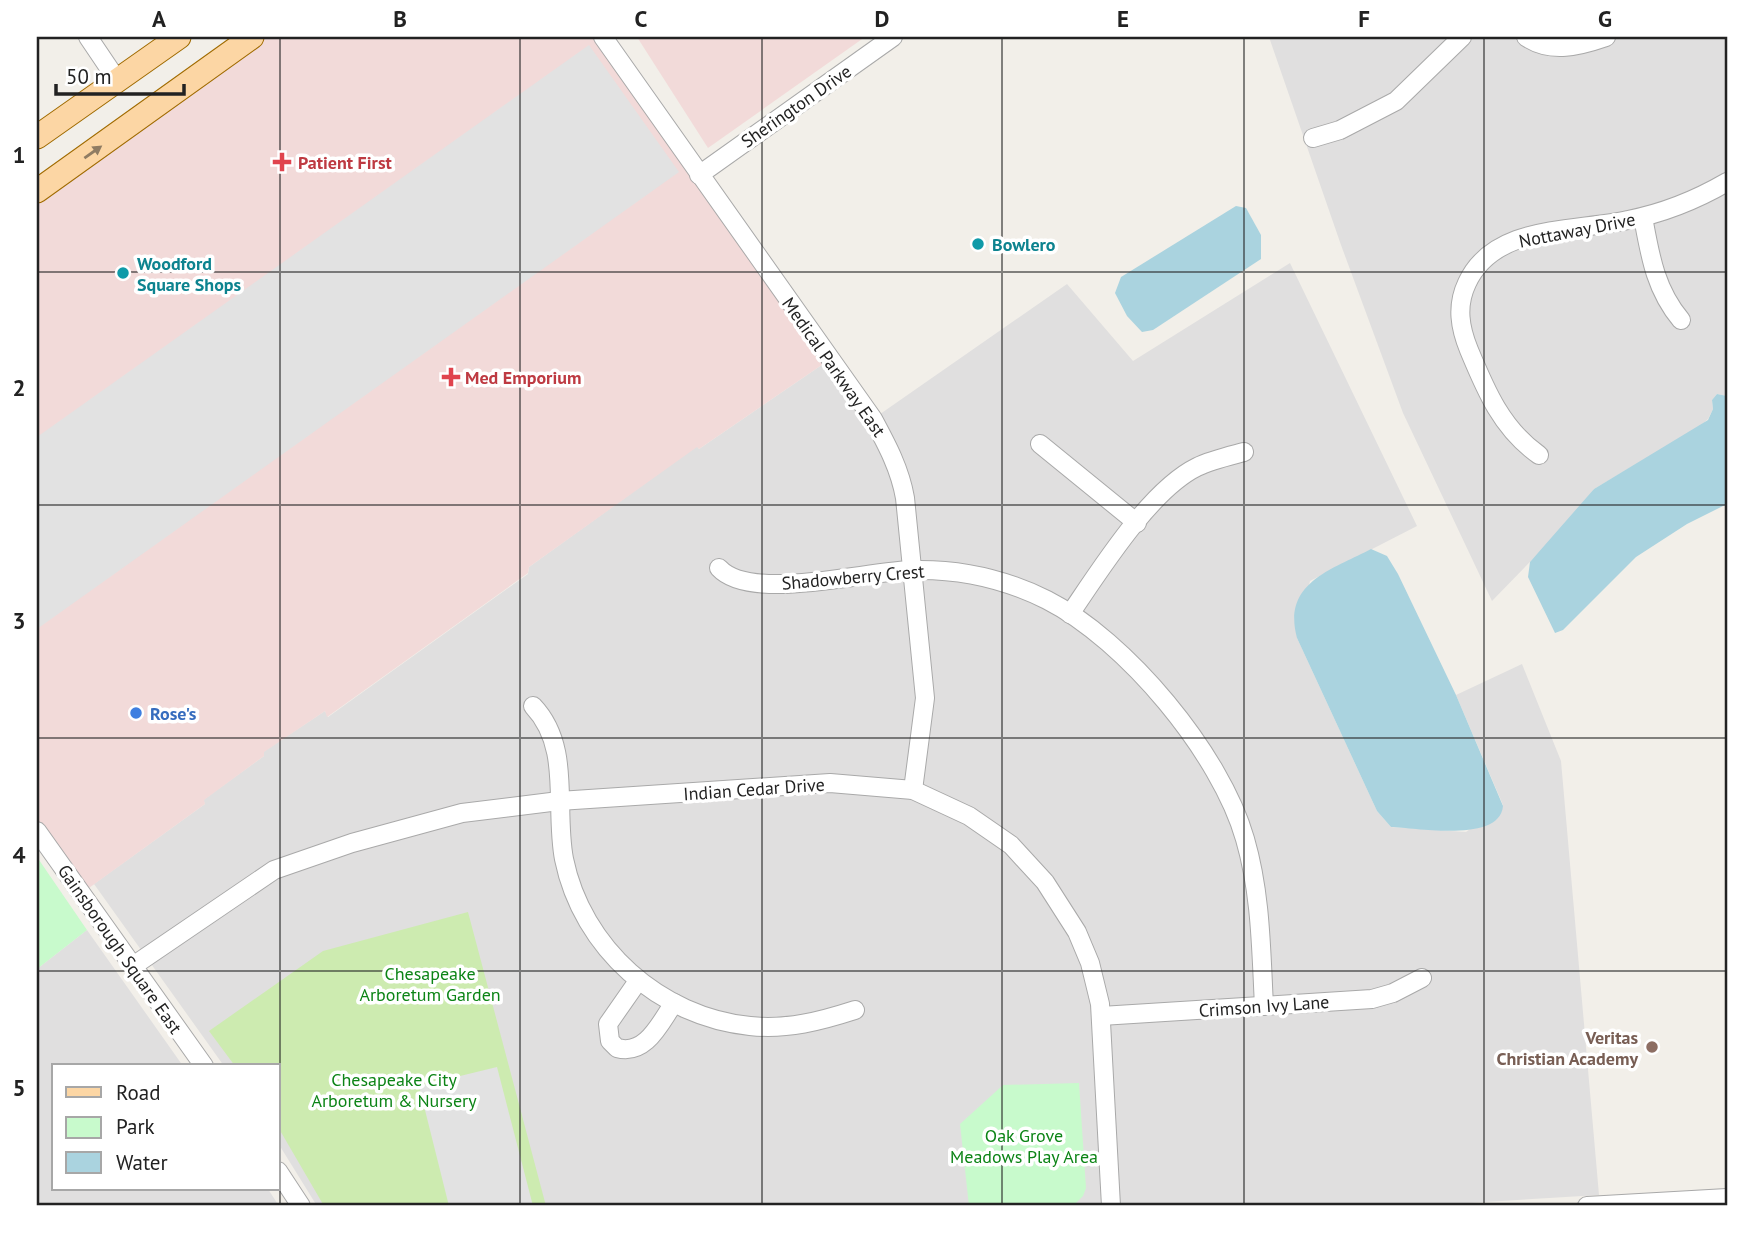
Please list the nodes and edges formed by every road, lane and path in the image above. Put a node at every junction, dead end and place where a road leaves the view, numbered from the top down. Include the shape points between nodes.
1 (88, 37) edge
2 (179, 37) edge
3 (252, 37) edge
4 (603, 37) edge
5 (893, 37) edge
6 (1462, 37) edge
7 (1526, 37) edge
8 (1606, 37) edge
9 (117, 80) junction
10 (37, 137) edge
11 (1313, 138) dead end
12 (699, 175) junction
13 (1727, 182) edge
14 (37, 191) edge
15 (1643, 217) junction
16 (1681, 320) dead end
17 (1040, 444) dead end
18 (1244, 452) dead end
19 (1539, 455) dead end
20 (1137, 523) junction
21 (719, 568) dead end
22 (913, 570) junction
23 (1070, 614) junction
24 (533, 706) dead end
25 (913, 790) junction
26 (559, 801) junction
27 (37, 831) edge
28 (133, 966) junction
29 (1422, 978) dead end
30 (638, 981) junction
31 (674, 1003) junction
32 (1264, 1006) junction
33 (855, 1010) dead end
34 (1101, 1016) junction
35 (203, 1064) edge
36 (280, 1174) edge
37 (1727, 1198) edge
38 (301, 1206) edge
39 (1111, 1206) edge
40 (1587, 1206) edge

1 - 9 street
2 - 9 main road
14 -> 3 main road
4 - 12 street, Medical Parkway East
5 - 12 street, Sherington Drive
6 - 11 street via 1396,101 1340,130
7 - 8 street via 1571,48
9 - 10 main road
12 - 22 street, Medical Parkway East via 873,419 891,452 901,478
13 - 15 street, Nottaway Drive
15 - 16 street via 1660,290
15 - 19 street, Nottaway Drive via 1526,237 1499,247 1472,271 1463,291 1460,320 1476,368 1511,431
17 - 20 street
18 - 20 street via 1198,466 1181,477
20 - 23 street
21 - 22 street, Shadowberry Crest via 734,580 780,584
22 - 23 street, Shadowberry Crest via 954,571 1010,584
22 - 25 street, Medical Parkway East via 925,698
23 - 32 street, Shadowberry Crest via 1110,646 1161,698 1193,734 1222,780 1255,878
24 - 26 street via 557,747
25 - 26 street, Indian Cedar Drive via 830,783
25 - 34 street, Indian Cedar Drive via 984,825 1011,845 1045,882 1077,932 1090,963
26 - 28 street, Indian Cedar Drive via 462,813 274,870
26 - 30 street via 564,858 575,896 604,945
27 - 28 street, Gainsborough Square East
28 - 35 street, Gainsborough Square East
29 - 32 street, Crimson Ivy Lane via 1372,999
30 - 31 street
30 - 31 street via 608,1024 610,1041 617,1048 642,1044
31 - 33 street via 716,1021 751,1026 786,1027
32 - 34 street, Crimson Ivy Lane
34 - 39 street, Indian Cedar Drive
36 - 38 street
37 - 40 street

